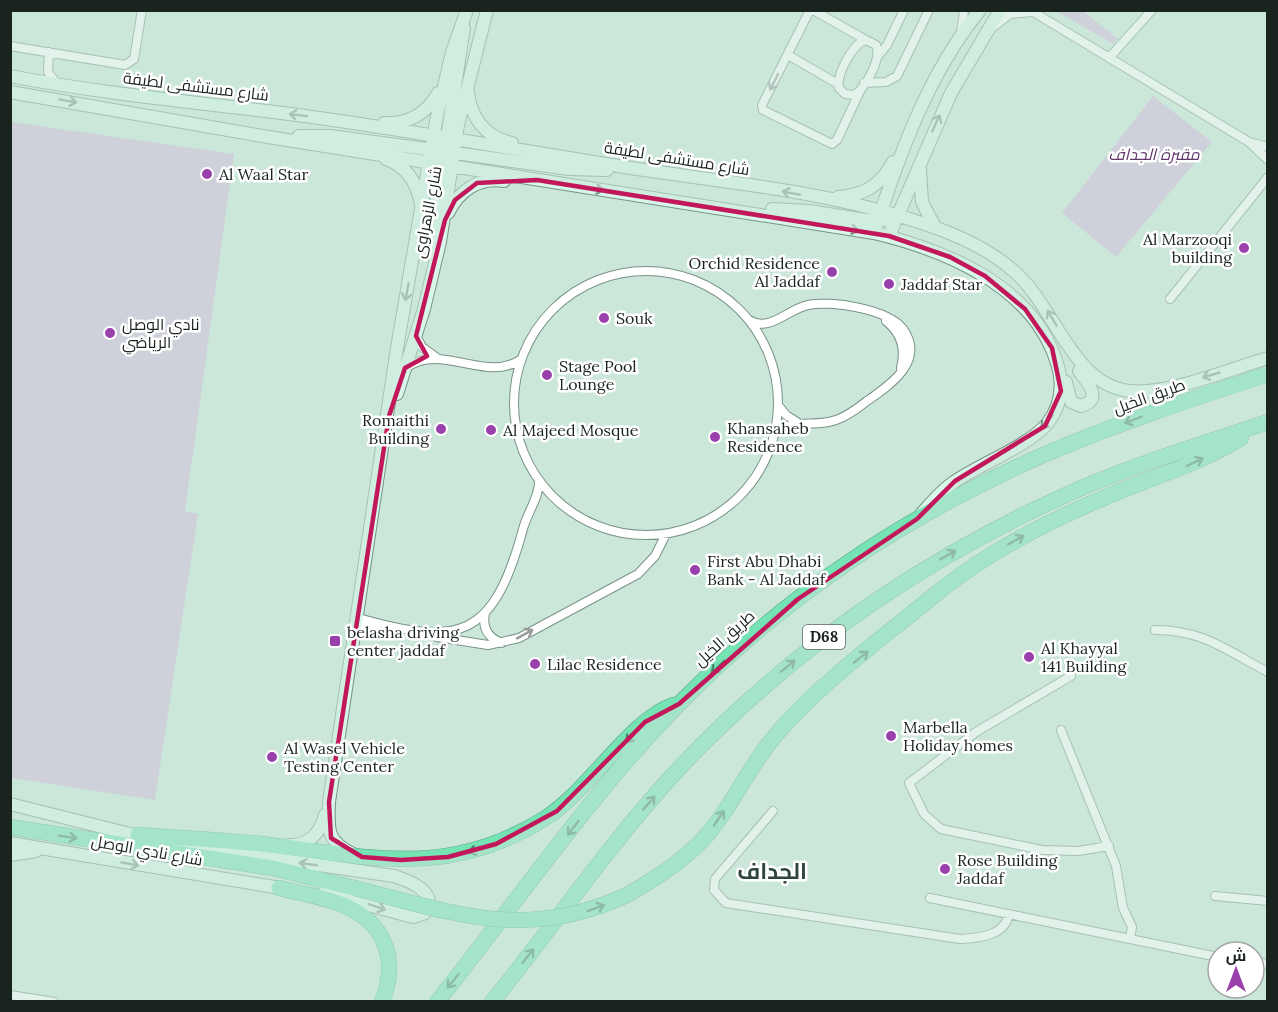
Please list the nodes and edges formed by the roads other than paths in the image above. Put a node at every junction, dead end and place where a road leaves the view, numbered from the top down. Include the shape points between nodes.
1 (142, 10) edge
2 (487, 10) edge
3 (812, 10) edge
4 (904, 10) edge
5 (929, 10) edge
6 (964, 10) edge
7 (980, 10) edge
8 (1000, 10) edge
9 (1152, 10) edge
10 (1031, 11) edge
11 (466, 13) edge
12 (986, 32) junction
13 (961, 37) junction
14 (866, 40) junction
15 (10, 46) edge
16 (788, 55) junction
17 (48, 56) junction
18 (878, 56) junction
19 (1108, 58) junction
20 (872, 68) junction
21 (10, 76) edge
22 (30, 80) junction
23 (444, 81) junction
24 (883, 82) junction
25 (468, 83) junction
26 (57, 84) junction
27 (838, 84) junction
28 (862, 86) junction
29 (10, 92) edge
30 (356, 124) junction
31 (268, 137) junction
32 (1249, 142) junction
33 (905, 147) junction
34 (1268, 147) edge
35 (444, 151) junction
36 (369, 153) junction
37 (540, 154) junction
38 (921, 157) junction
39 (1268, 160) edge
40 (623, 166) junction
41 (1268, 168) edge
42 (1265, 179) edge
43 (537, 180) junction
44 (825, 199) junction
45 (422, 214) junction
46 (898, 215) junction
47 (445, 219) junction
48 (878, 222) junction
49 (934, 227) junction
50 (889, 236) junction
51 (436, 257) junction
52 (1170, 298) dead end
53 (748, 320) junction
54 (772, 322) junction
55 (416, 336) junction
56 (1064, 338) junction
57 (764, 344) junction
58 (1052, 348) junction
59 (437, 358) junction
60 (1268, 358) edge
61 (520, 360) junction
62 (405, 368) junction
63 (496, 368) junction
64 (1268, 374) edge
65 (514, 387) junction
66 (778, 405) junction
67 (389, 416) junction
68 (797, 422) junction
69 (1266, 423) edge
70 (775, 433) junction
71 (539, 482) junction
72 (917, 519) junction
73 (666, 534) junction
74 (485, 613) junction
75 (354, 622) junction
76 (1155, 630) dead end
77 (428, 634) junction
78 (504, 643) junction
79 (1268, 672) edge
80 (1071, 676) dead end
81 (679, 704) junction
82 (1061, 730) dead end
83 (329, 802) junction
84 (10, 804) edge
85 (774, 811) dead end
86 (10, 812) edge
87 (48, 814) junction
88 (10, 827) edge
89 (138, 836) junction
90 (10, 843) edge
91 (261, 844) junction
92 (1108, 846) junction
93 (49, 850) junction
94 (10, 855) edge
95 (370, 859) junction
96 (279, 888) junction
97 (1215, 896) dead end
98 (930, 898) dead end
99 (1268, 901) edge
100 (1009, 914) junction
101 (1130, 939) junction
102 (1206, 955) edge
103 (10, 995) edge
104 (54, 1002) edge
105 (382, 1002) edge
106 (437, 1002) edge
107 (492, 1002) edge

1 - 17 street via 135,55 129,64
2 - 25 main road, شارع الزهراوى
3 - 14 street
3 - 16 street
4 - 18 street
5 - 24 street via 897,76
6 - 13 street
7 - 13 main road
8 - 12 main road
9 - 19 street
10 - 12 street via 1010,14
10 - 19 street
11 - 23 main road, شارع الزهراوى
11 - 35 main road
38 -> 12 main road
13 - 33 main road via 930,89
14 - 18 street via 876,45
14 - 27 street via 856,45
15 - 17 street
16 - 27 street
16 -> 28 street via 762,108 825,143 837,140
17 - 22 street via 40,73
17 - 26 street via 48,72
18 - 20 street
19 - 32 street
20 - 24 street
20 - 28 street
21 - 22 main road, شارع مستشفى لطيفة
22 - 26 main road, شارع مستشفى لطيفة
23 - 30 main road via 430,106 411,120
23 - 35 main road, شارع الزهراوى
24 - 28 street
25 - 35 main road, شارع الزهراوى
25 - 37 main road via 470,105 485,130 498,139
30 -> 26 main road, شارع مستشفى لطيفة
27 - 28 street via 845,94 854,95
29 -> 31 main road, شارع مستشفى لطيفة
30 - 35 main road, شارع مستشفى لطيفة
31 - 35 main road via 330,136
31 - 36 main road, شارع مستشفى لطيفة
32 - 34 street
32 - 39 street
33 - 44 main road via 874,187 853,196
33 - 48 main road
35 - 36 main road, شارع مستشفى لطيفة
35 - 37 main road, شارع مستشفى لطيفة
35 - 40 main road via 584,170
35 - 43 main road, شارع مستشفى لطيفة
35 - 45 main road, شارع الزهراوى
35 - 47 main road, شارع الزهراوى
35 - 51 main road via 434,227
36 - 45 main road via 397,164 409,174
37 - 40 main road, شارع مستشفى لطيفة
38 - 46 main road
38 - 49 main road via 922,202
44 -> 40 main road, شارع مستشفى لطيفة
41 - 42 street
42 - 52 street
43 - 47 main road via 477,183 455,201
43 -> 48 main road, شارع مستشفى لطيفة via 735,211
44 - 48 main road, شارع مستشفى لطيفة
45 -> 67 main road, شارع الزهراوى via 397,348
46 - 48 main road, شارع مستشفى لطيفة
46 - 49 main road, شارع مستشفى لطيفة
46 - 50 main road
47 - 51 main road, شارع الزهراوى
48 - 50 main road, شارع مستشفى لطيفة
56 -> 49 main road, شارع مستشفى لطيفة via 1043,303 1015,272
50 - 58 main road, شارع مستشفى لطيفة via 950,257 985,276 1025,309
51 - 55 main road, شارع الزهراوى
53 - 54 street via 757,324
53 - 57 street
53 - 61 street via 730,302 697,282 660,273 622,274 597,281 564,299 538,327
54 - 57 street via 764,335
54 - 68 street via 794,309 816,303 890,318 908,338 908,364 898,378 844,417 825,423
55 - 59 street via 422,347
55 - 62 main road, شارع الزهراوى
56 - 58 main road via 1068,353 1093,390 1088,403 1077,406 1069,399 1065,372
60 -> 56 main road, شارع مستشفى لطيفة via 1164,388 1131,391 1093,376
57 - 66 street via 774,369
58 -> 72 main road, شارع مستشفى لطيفة via 1061,391 1056,410 1045,426 955,481
59 - 62 street via 417,361
59 - 63 street
61 - 63 street
61 - 65 street
62 - 67 main road, شارع الزهراوى
63 - 65 street
64 -> 72 highway, طريق الخيل / D68 via 1139,417 1041,456
65 - 71 street via 518,440
66 - 68 street
66 - 70 street
67 - 75 main road, شارع الزهراوى
68 - 70 street
88 -> 69 highway, bridge via 273,868 470,916 513,922 573,915 627,895 670,867 708,833 765,747 798,711 951,582 1049,522 1192,464
107 -> 69 highway, D68 via 672,776 768,682 828,634 940,559 1029,512 1150,462
70 - 73 street via 763,464 737,499 700,524
71 - 73 street via 561,505 593,524 629,534
71 - 74 street via 511,568
72 -> 81 highway, طريق الخيل / D68 via 798,599
78 -> 73 street via 638,574 655,556
74 - 77 street via 463,628
74 - 78 street via 486,631
75 - 77 street
75 - 83 main road, شارع الزهراوى
76 - 79 street via 1202,637
77 - 78 street via 468,643
80 - 92 street via 976,732 909,783 924,814 941,829 1042,850 1077,851
81 -> 95 highway via 651,717 564,805 520,833 448,857
81 -> 106 highway, طريق الخيل / D68 via 601,794
82 - 92 street
83 - 91 main road, شارع الزهراوى via 320,829 309,841
83 - 95 main road, شارع الزهراوى via 328,827 335,843
84 - 87 main road, شارع نادي الوصل
85 - 100 street via 715,879 715,893 726,903 960,939 999,931
86 - 87 main road, شارع نادي الوصل
87 - 89 main road, شارع نادي الوصل
89 - 91 highway
96 -> 89 main road, شارع نادي الوصل via 327,893 413,916 424,913 429,906 424,891 394,876
90 - 93 main road, شارع نادي الوصل
91 - 95 highway
92 - 101 street via 1119,875 1123,908 1132,927
93 - 94 main road
93 -> 96 main road, شارع نادي الوصل
96 - 105 highway via 344,905 373,925 389,960
97 - 99 street
98 - 100 street
100 - 101 street
101 - 102 street
103 - 104 street

